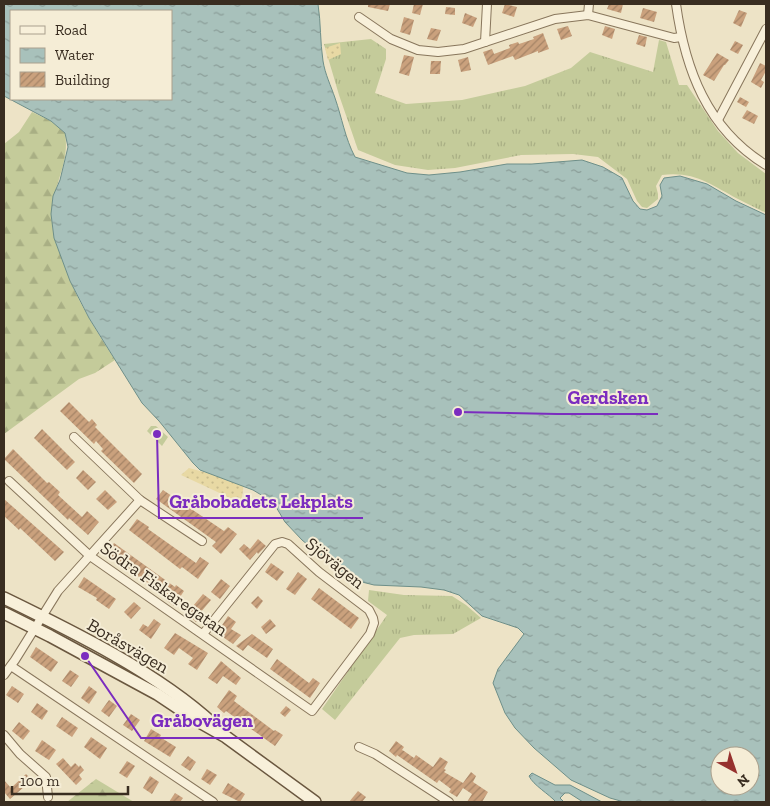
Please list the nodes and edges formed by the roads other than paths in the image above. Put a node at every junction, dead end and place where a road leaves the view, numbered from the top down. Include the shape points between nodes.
1 (487, 4) edge
2 (590, 4) edge
3 (676, 4) edge
4 (588, 15) junction
5 (360, 17) dead end
6 (766, 28) edge
7 (681, 37) junction
8 (485, 42) junction
9 (718, 120) junction
10 (766, 165) edge
11 (74, 436) dead end
12 (9, 481) dead end
13 (140, 500) junction
14 (202, 542) dead end
15 (90, 556) junction
16 (4, 598) edge
17 (4, 613) edge
18 (42, 617) junction
19 (35, 628) junction
20 (202, 634) junction
21 (11, 666) junction
22 (4, 675) edge
23 (312, 711) joint
24 (4, 735) edge
25 (226, 737) junction
26 (359, 747) dead end
27 (48, 797) dead end
28 (213, 802) edge
29 (315, 802) edge
30 (449, 802) edge

1 - 8 street
2 - 4 street
3 - 7 street
4 - 7 street via 674,38
4 - 8 street via 555,19
5 - 8 street via 391,39 418,50 449,51
6 - 9 street
7 - 9 street via 696,84
9 - 10 street via 741,146
11 - 13 street
12 - 15 street, Södra Fiskaregatan
13 - 14 street
13 - 15 street
15 - 18 street via 58,591
15 - 20 street, Södra Fiskaregatan
16 - 18 main road, Boråsvägen
17 - 19 main road, Boråsvägen
18 - 19 street
18 - 25 main road, Boråsvägen via 162,685
19 - 21 street
19 - 25 main road, Boråsvägen via 157,694
20 - 23 street, Södra Fiskaregatan
20 - 23 street, Sjövägen via 275,544 288,544 366,607 373,618 370,634
21 - 22 street
21 - 28 street
24 - 27 street via 46,777
25 - 29 main road, Boråsvägen
26 - 30 street

